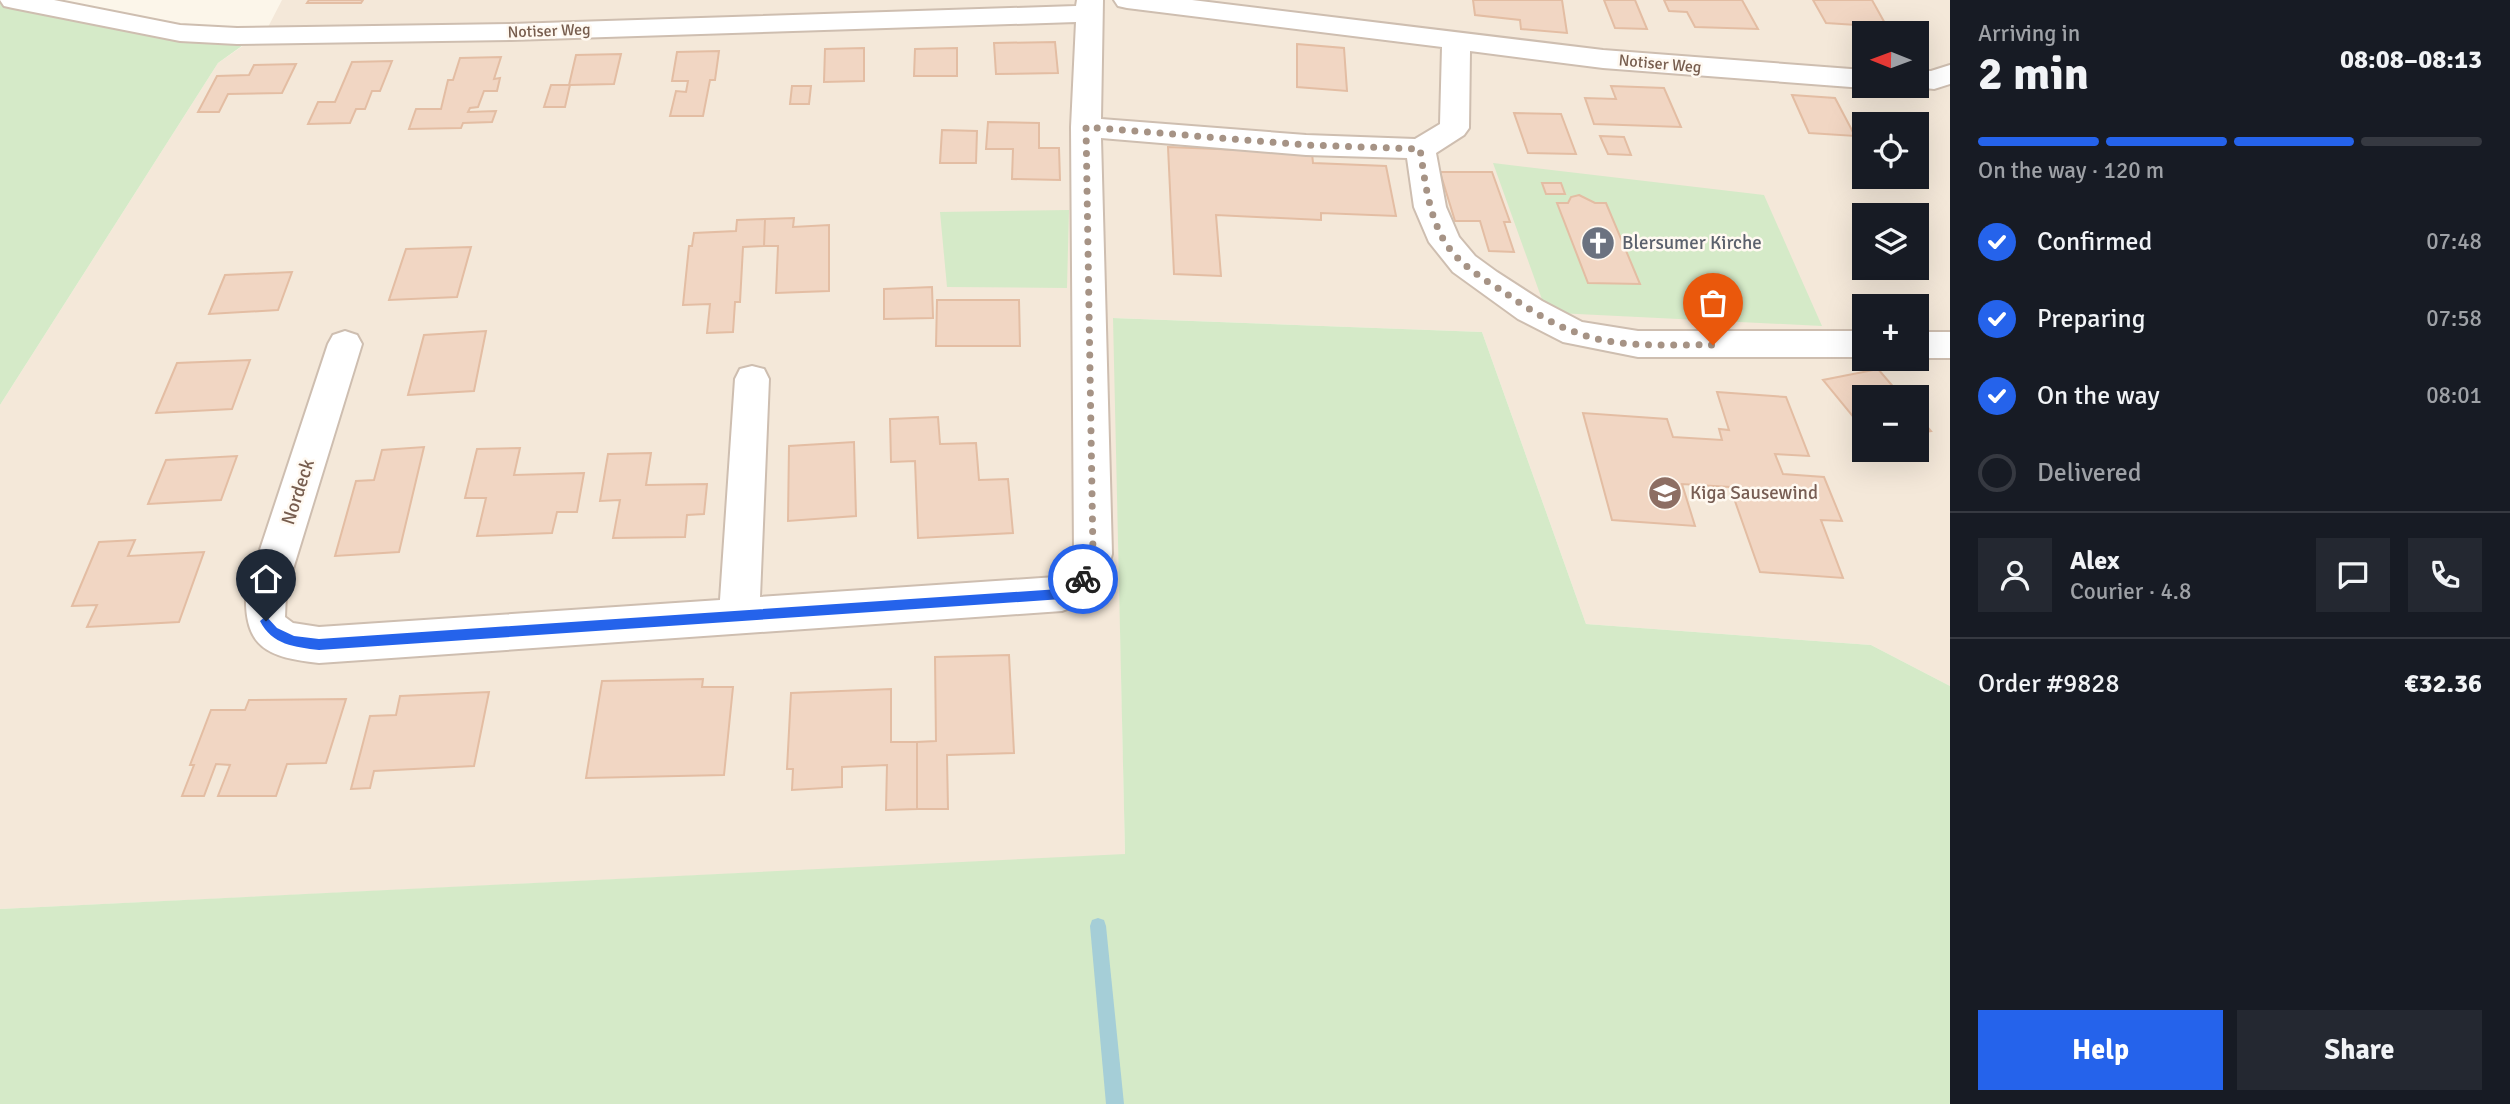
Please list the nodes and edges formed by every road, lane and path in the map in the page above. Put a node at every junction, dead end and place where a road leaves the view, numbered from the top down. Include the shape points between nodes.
1 (13, 0) edge
2 (1127, 0) edge
3 (1089, 7) edge
4 (1456, 42) junction
5 (1950, 74) edge
6 (1852, 78) edge
7 (1929, 80) edge
8 (1086, 127) junction
9 (1420, 149) junction
10 (345, 344) dead end
11 (1852, 344) edge
12 (1929, 345) edge
13 (1950, 345) edge
14 (752, 379) dead end
15 (739, 616) junction

1 - 3 street, Notiser Weg via 180,33 237,36 525,32
2 - 4 street, Notiser Weg
3 - 8 street
4 - 6 street, Notiser Weg via 1603,59
4 - 9 street via 1454,128
5 - 7 street
8 - 9 street via 1306,145
8 - 15 street, Nordeck via 1090,571 1062,594
9 - 11 street via 1430,207 1445,243 1485,281 1575,333 1637,344
10 - 15 street, Nordeck via 267,592 266,621 272,632 293,642 319,645
12 - 13 street
14 - 15 street

